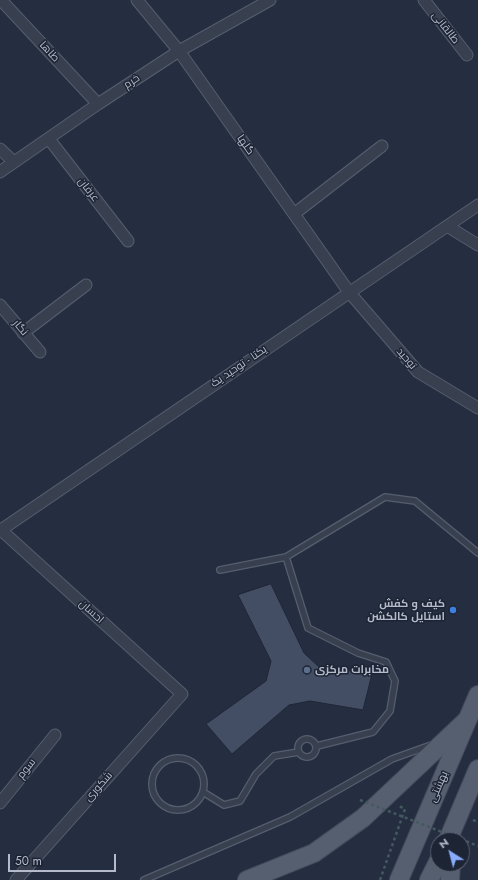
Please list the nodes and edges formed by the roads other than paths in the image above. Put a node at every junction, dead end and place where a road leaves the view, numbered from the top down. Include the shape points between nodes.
1 (1, 0) edge
2 (137, 0) edge
3 (270, 0) edge
4 (424, 0) edge
5 (179, 51) junction
6 (467, 55) dead end
7 (98, 104) junction
8 (49, 139) junction
9 (382, 146) dead end
10 (0, 149) edge
11 (14, 162) junction
12 (0, 172) edge
13 (478, 205) edge
14 (294, 214) junction
15 (448, 226) junction
16 (128, 241) dead end
17 (478, 244) edge
18 (86, 285) dead end
19 (350, 292) junction
20 (0, 304) edge
21 (23, 332) junction
22 (40, 352) dead end
23 (478, 408) edge
24 (0, 529) edge
25 (478, 553) edge
26 (286, 557) junction
27 (220, 570) dead end
28 (182, 694) joint
29 (478, 695) edge
30 (468, 718) junction
31 (55, 735) dead end
32 (446, 739) junction
33 (317, 746) junction
34 (299, 752) junction
35 (478, 769) edge
36 (203, 792) junction
37 (0, 802) edge
38 (453, 832) edge
39 (16, 880) edge
40 (144, 880) edge
41 (247, 880) edge
42 (399, 880) edge

1 - 7 street, طاها
2 - 5 street, گلها
3 - 5 street, خرم
4 - 6 street, طالقانی
5 - 7 street, خرم
5 - 14 street, گلها
7 - 8 street, خرم
8 - 11 street, خرم
8 - 16 street, عرفان
9 - 14 street
10 - 11 street
11 - 12 street, خرم
13 - 15 street, یکتا - توحید یک
14 - 19 street, گلها
15 - 17 street
15 - 19 street, یکتا - توحید یک
18 - 21 street
19 - 23 street, توحید via 418,372
19 - 24 street, یکتا - توحید یک
20 - 21 street, نگار
21 - 22 street, نگار
24 - 28 street, احسان
25 - 26 lane via 415,501 385,497
26 - 27 lane
26 - 33 lane via 308,628 358,653 386,662 395,681 390,711 373,732
28 - 39 street, شکوری
29 - 30 main road, بهشتی
30 - 32 main road
30 - 42 main road, بهشتی
31 - 37 street, سوم
32 - 40 lane via 392,759 290,817
32 - 41 main road via 363,818 314,853
33 - 34 lane via 312,757 305,758
33 - 34 lane via 311,740 305,740 300,743
34 - 36 lane via 274,756 256,774 240,801 224,805
35 - 38 main road
36 - 36 lane via 203,776 192,762 176,758 161,764 155,771 152,780 155,796 160,803 171,809 184,810 192,806

